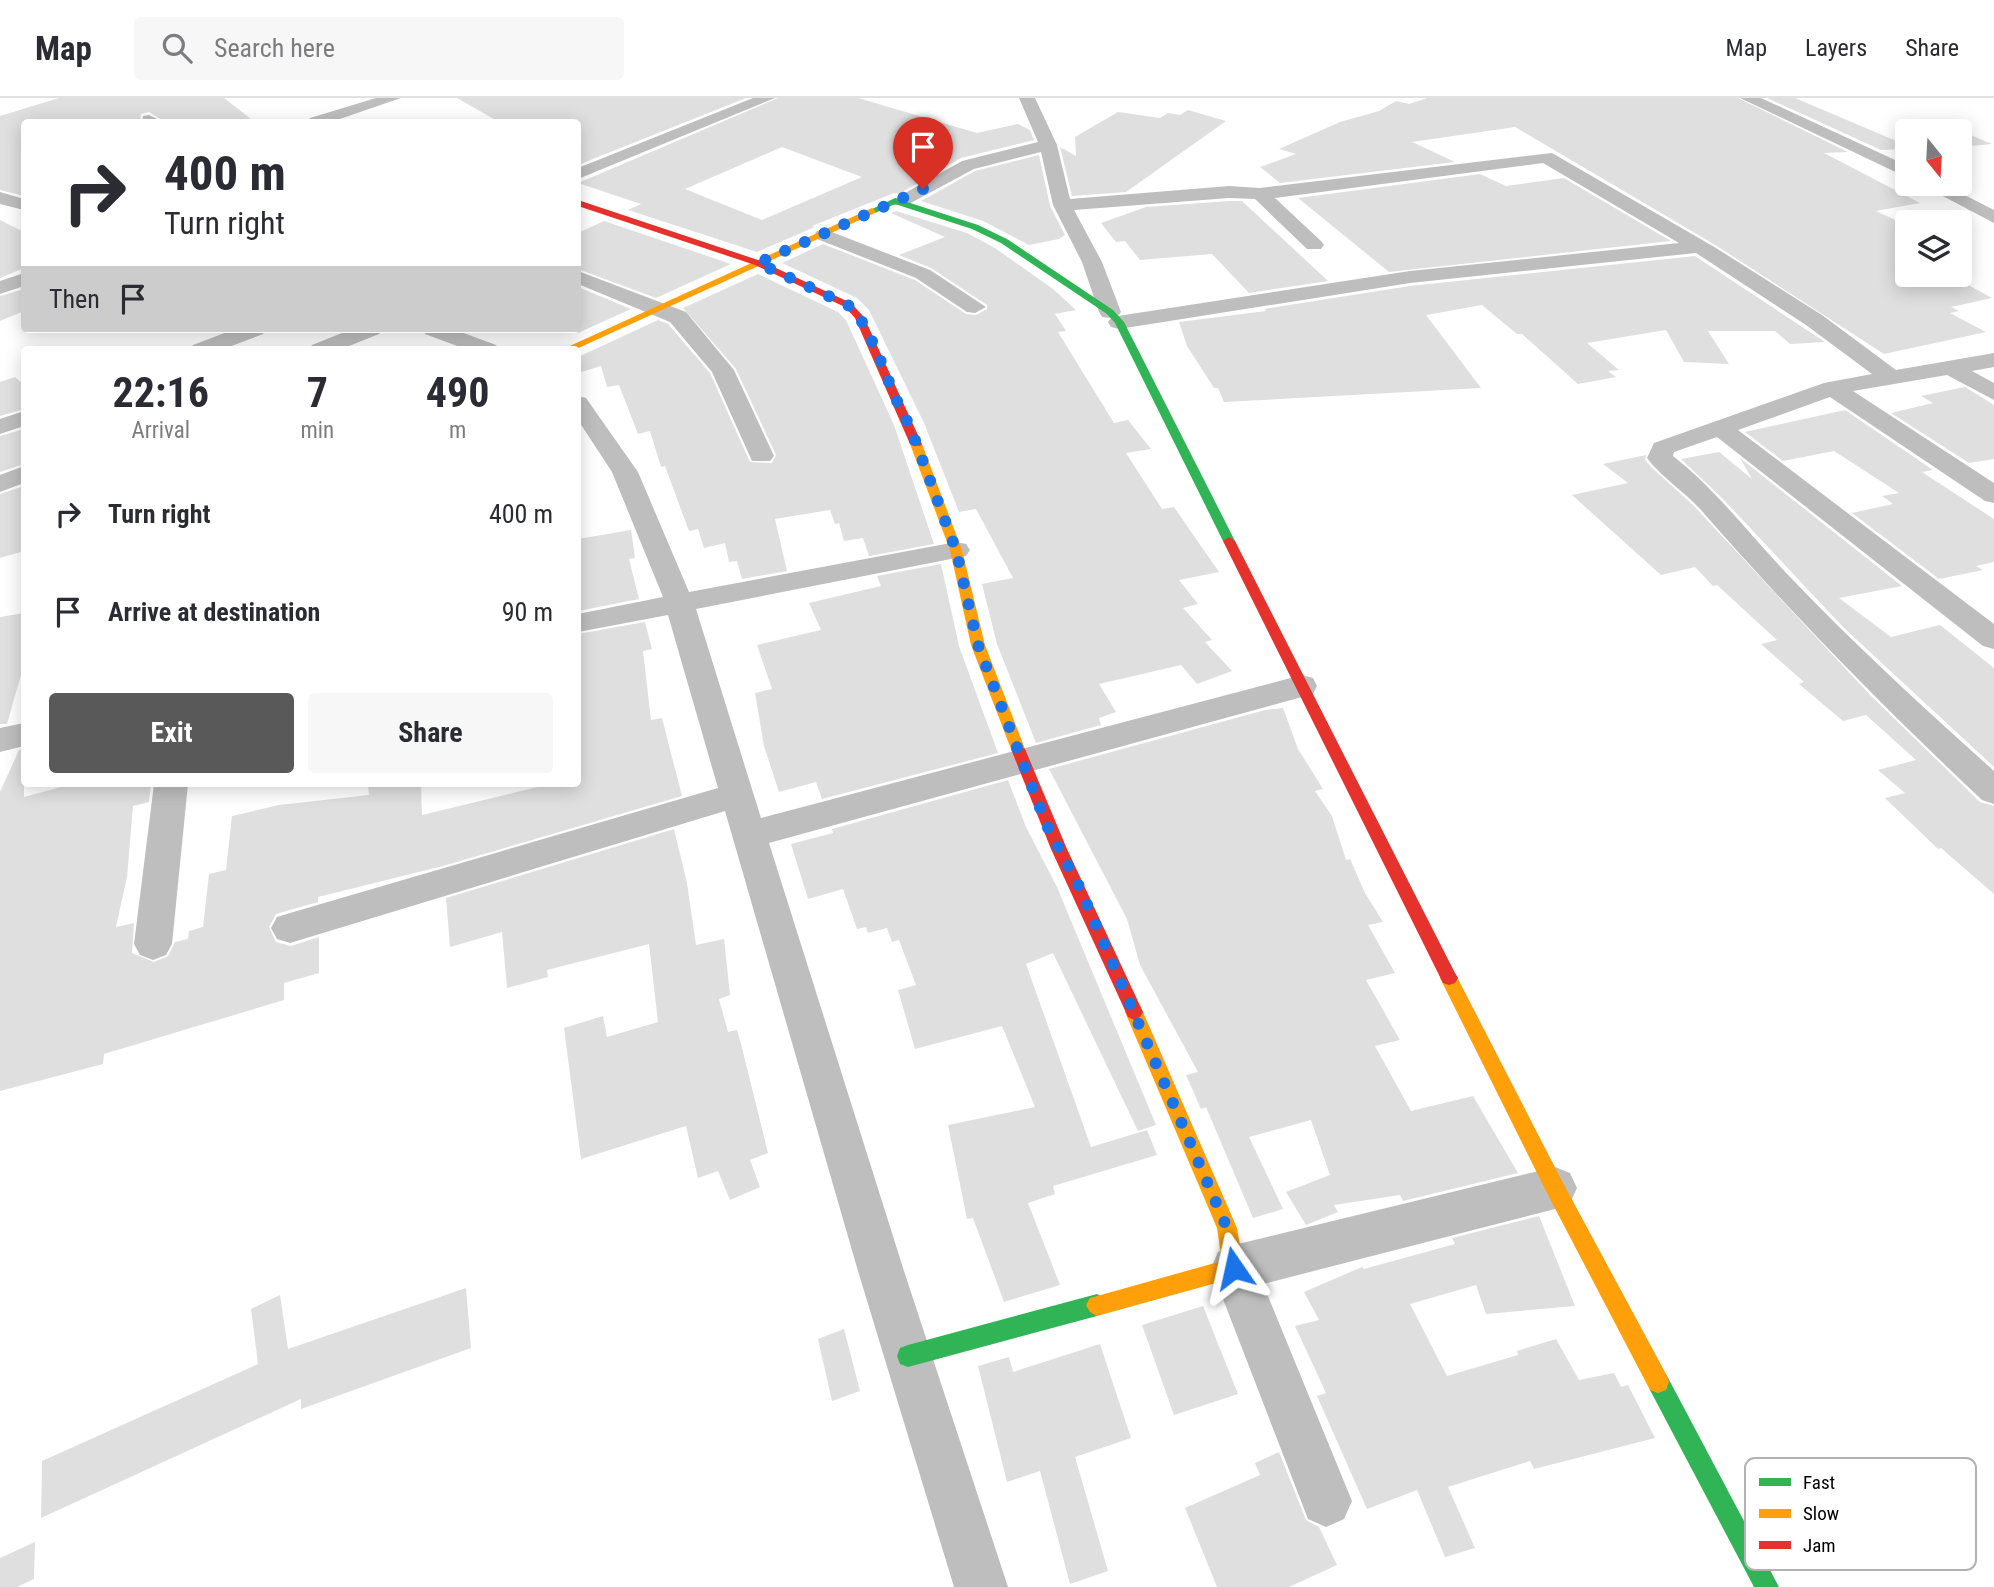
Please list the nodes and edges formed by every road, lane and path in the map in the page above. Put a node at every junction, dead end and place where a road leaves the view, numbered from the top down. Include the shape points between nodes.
1 (393, 98) edge
2 (767, 98) edge
3 (1027, 98) edge
4 (1748, 98) edge
5 (351, 111) junction
6 (326, 119) edge
7 (371, 119) edge
8 (1048, 145) junction
9 (1895, 167) edge
10 (581, 173) edge
11 (1260, 194) junction
12 (1953, 196) edge
13 (0, 198) edge
14 (900, 201) junction
15 (21, 204) edge
16 (581, 204) edge
17 (1062, 205) junction
18 (1994, 217) edge
19 (824, 235) junction
20 (1314, 245) dead end
21 (1696, 247) junction
22 (758, 263) junction
23 (581, 278) edge
24 (21, 280) edge
25 (0, 288) edge
26 (975, 307) dead end
27 (659, 308) junction
28 (1114, 317) junction
29 (245, 333) edge
30 (360, 333) edge
31 (443, 333) edge
32 (211, 346) edge
33 (330, 346) edge
34 (478, 346) edge
35 (575, 346) edge
36 (1994, 360) edge
37 (1953, 369) junction
38 (1889, 376) junction
39 (1832, 387) junction
40 (1994, 393) edge
41 (581, 407) edge
42 (21, 419) edge
43 (0, 427) edge
44 (1722, 429) junction
45 (761, 456) dead end
46 (21, 475) edge
47 (0, 484) edge
48 (1994, 495) edge
49 (956, 550) junction
50 (679, 602) junction
51 (581, 622) edge
52 (1994, 639) edge
53 (1302, 686) junction
54 (21, 736) edge
55 (0, 740) edge
56 (1022, 760) junction
57 (171, 787) edge
58 (1994, 791) edge
59 (737, 795) junction
60 (749, 835) junction
61 (290, 928) dead end
62 (153, 944) dead end
63 (1555, 1188) junction
64 (1234, 1268) junction
65 (908, 1356) junction
66 (1326, 1501) dead end
67 (1745, 1546) edge
68 (1758, 1570) edge
69 (981, 1587) edge
70 (1767, 1587) edge

1 - 5 street
2 - 10 street
3 - 8 street
4 - 9 street
5 - 6 street
5 - 7 street
8 - 14 street via 968,165
8 - 17 street
11 - 17 street via 1229,192
11 - 20 street
11 - 21 street via 1546,158
12 - 18 street
13 - 15 street
14 - 19 street
14 - 28 street via 1004,241
16 - 22 street
17 - 28 street
19 - 22 street
19 - 26 street via 923,274
21 - 28 street via 1410,276
21 - 38 street via 1814,320
22 - 27 street
22 - 49 street via 854,309 909,424
23 - 27 street
24 - 25 street
27 - 35 street
27 - 45 street via 678,317 723,370
28 - 53 street
29 - 32 street
30 - 33 street
31 - 34 street
36 - 37 street
37 - 38 street
37 - 40 street
38 - 39 street
39 - 44 street
39 - 48 street
41 - 50 street via 625,472
42 - 43 street
44 - 52 street
44 - 58 street via 1663,448 1660,458 1704,494 1754,556 1911,715
46 - 47 street
49 - 50 street
49 - 56 street via 978,645
50 - 51 street
50 - 59 street
53 - 56 street
53 - 63 street
54 - 55 street
56 - 60 street
56 - 64 street via 1047,826 1079,886 1227,1228
57 - 62 street
59 - 60 street
59 - 61 street
60 - 65 street
63 - 64 street
63 - 67 street
64 - 65 street
64 - 66 street
65 - 69 street
68 - 70 street

